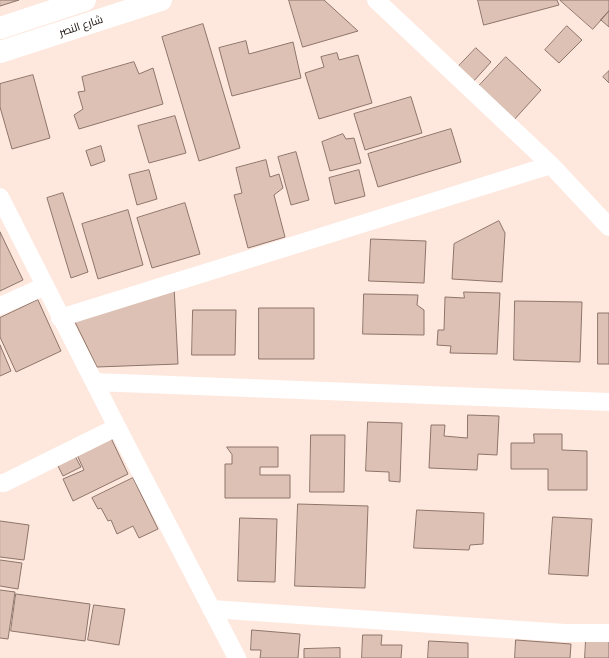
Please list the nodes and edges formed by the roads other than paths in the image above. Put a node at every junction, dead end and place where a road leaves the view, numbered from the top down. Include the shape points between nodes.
1 (85, 0) edge
2 (161, 0) edge
3 (376, 0) edge
4 (0, 28) edge
5 (0, 52) edge
6 (551, 165) junction
7 (0, 197) edge
8 (609, 227) edge
9 (44, 286) junction
10 (0, 306) edge
11 (60, 318) junction
12 (94, 382) junction
13 (609, 402) edge
14 (117, 427) junction
15 (0, 483) edge
16 (211, 609) junction
17 (609, 634) edge
18 (236, 657) edge

1 - 4 street
2 - 5 street, شارع النصر
3 - 6 street
6 - 8 street
6 - 11 street
7 - 9 street
9 - 10 street
9 - 11 street
11 - 12 street
12 - 13 street
12 - 14 street
14 - 15 street
14 - 16 street
16 - 17 street
16 - 18 street

